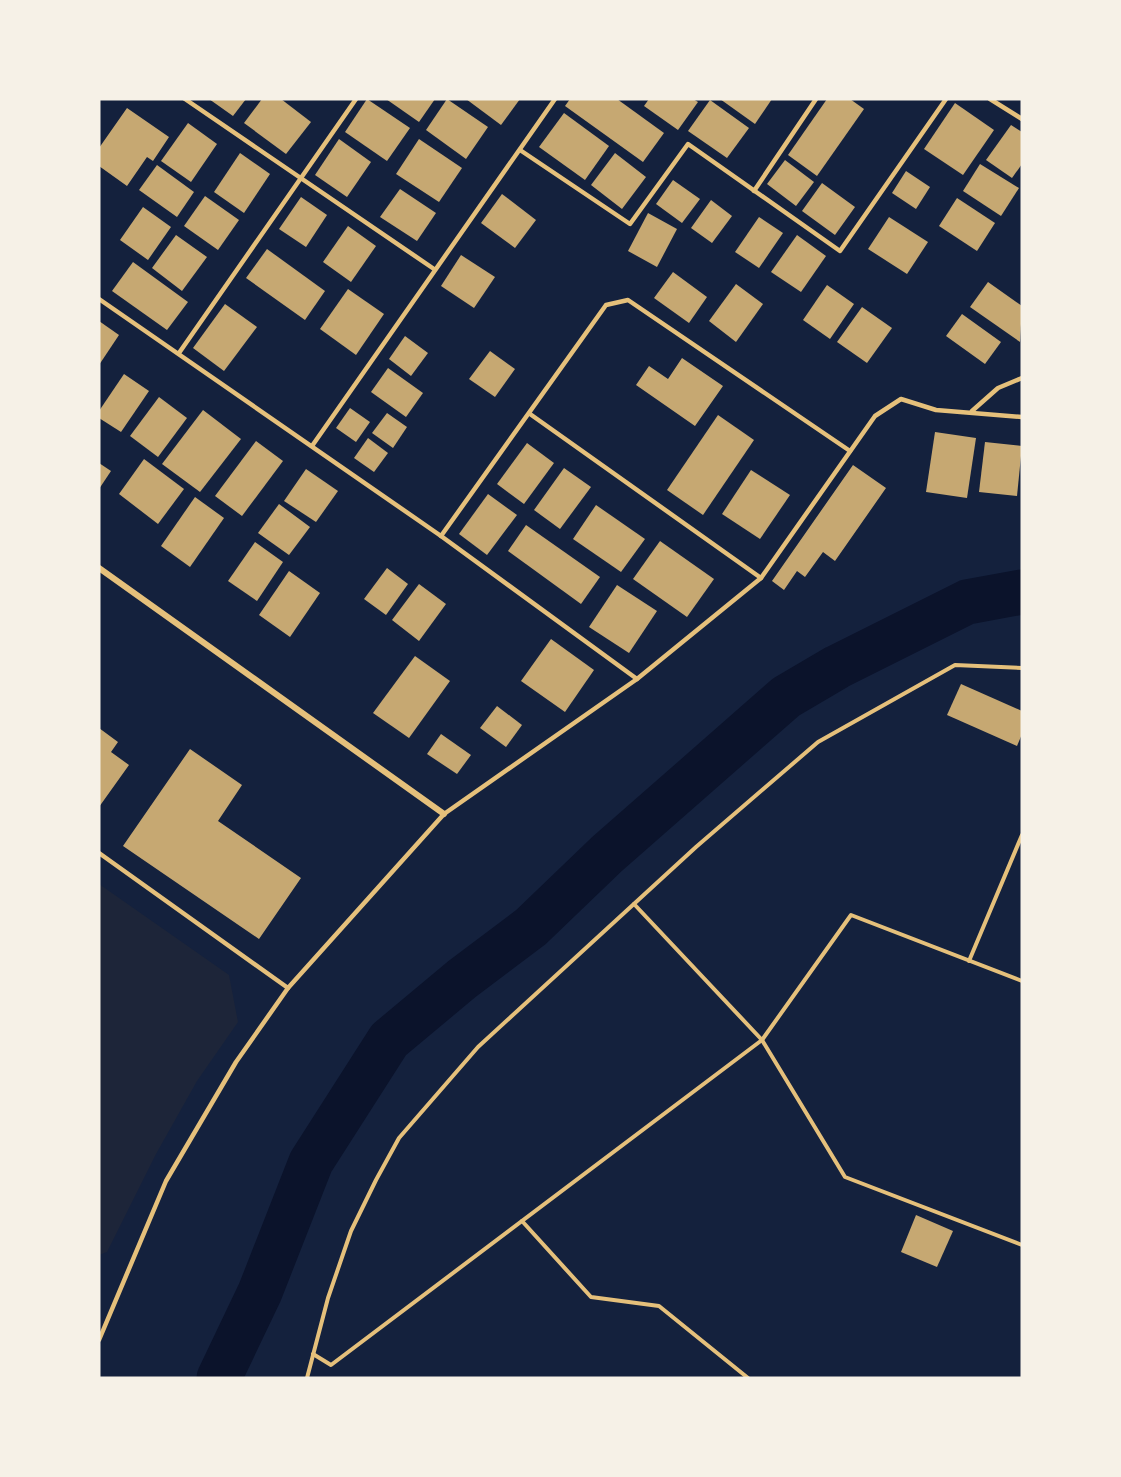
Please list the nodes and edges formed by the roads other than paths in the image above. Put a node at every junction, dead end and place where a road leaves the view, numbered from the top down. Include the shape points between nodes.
1 (185, 99) edge
2 (356, 99) edge
3 (555, 99) edge
4 (816, 99) edge
5 (946, 99) edge
6 (990, 99) edge
7 (1022, 119) edge
8 (520, 150) junction
9 (302, 179) junction
10 (754, 191) junction
11 (434, 269) junction
12 (99, 299) edge
13 (179, 353) junction
14 (1022, 378) edge
15 (972, 411) junction
16 (530, 414) junction
17 (1022, 417) edge
18 (312, 446) junction
19 (850, 451) junction
20 (441, 536) junction
21 (99, 568) edge
22 (761, 578) junction
23 (637, 679) junction
24 (444, 814) junction
25 (99, 854) edge
26 (288, 988) junction
27 (99, 1340) edge

1 - 9 lane
2 - 9 lane
3 - 8 lane
4 - 10 lane
5 - 10 lane via 840,251
6 - 7 lane
8 - 10 lane via 630,224 688,144
8 - 11 lane
9 - 11 lane
9 - 13 lane
11 - 18 lane
12 - 13 lane
13 - 18 lane
14 - 15 lane via 998,388
15 - 17 lane
15 - 19 lane via 936,410 901,399 875,416
16 - 19 lane via 606,305 628,300
16 - 20 lane
16 - 22 lane
18 - 20 lane
19 - 22 lane
20 - 23 lane
21 - 24 street
22 - 23 lane
23 - 24 lane
24 - 26 lane
25 - 26 lane
26 - 27 lane via 236,1062 166,1181

